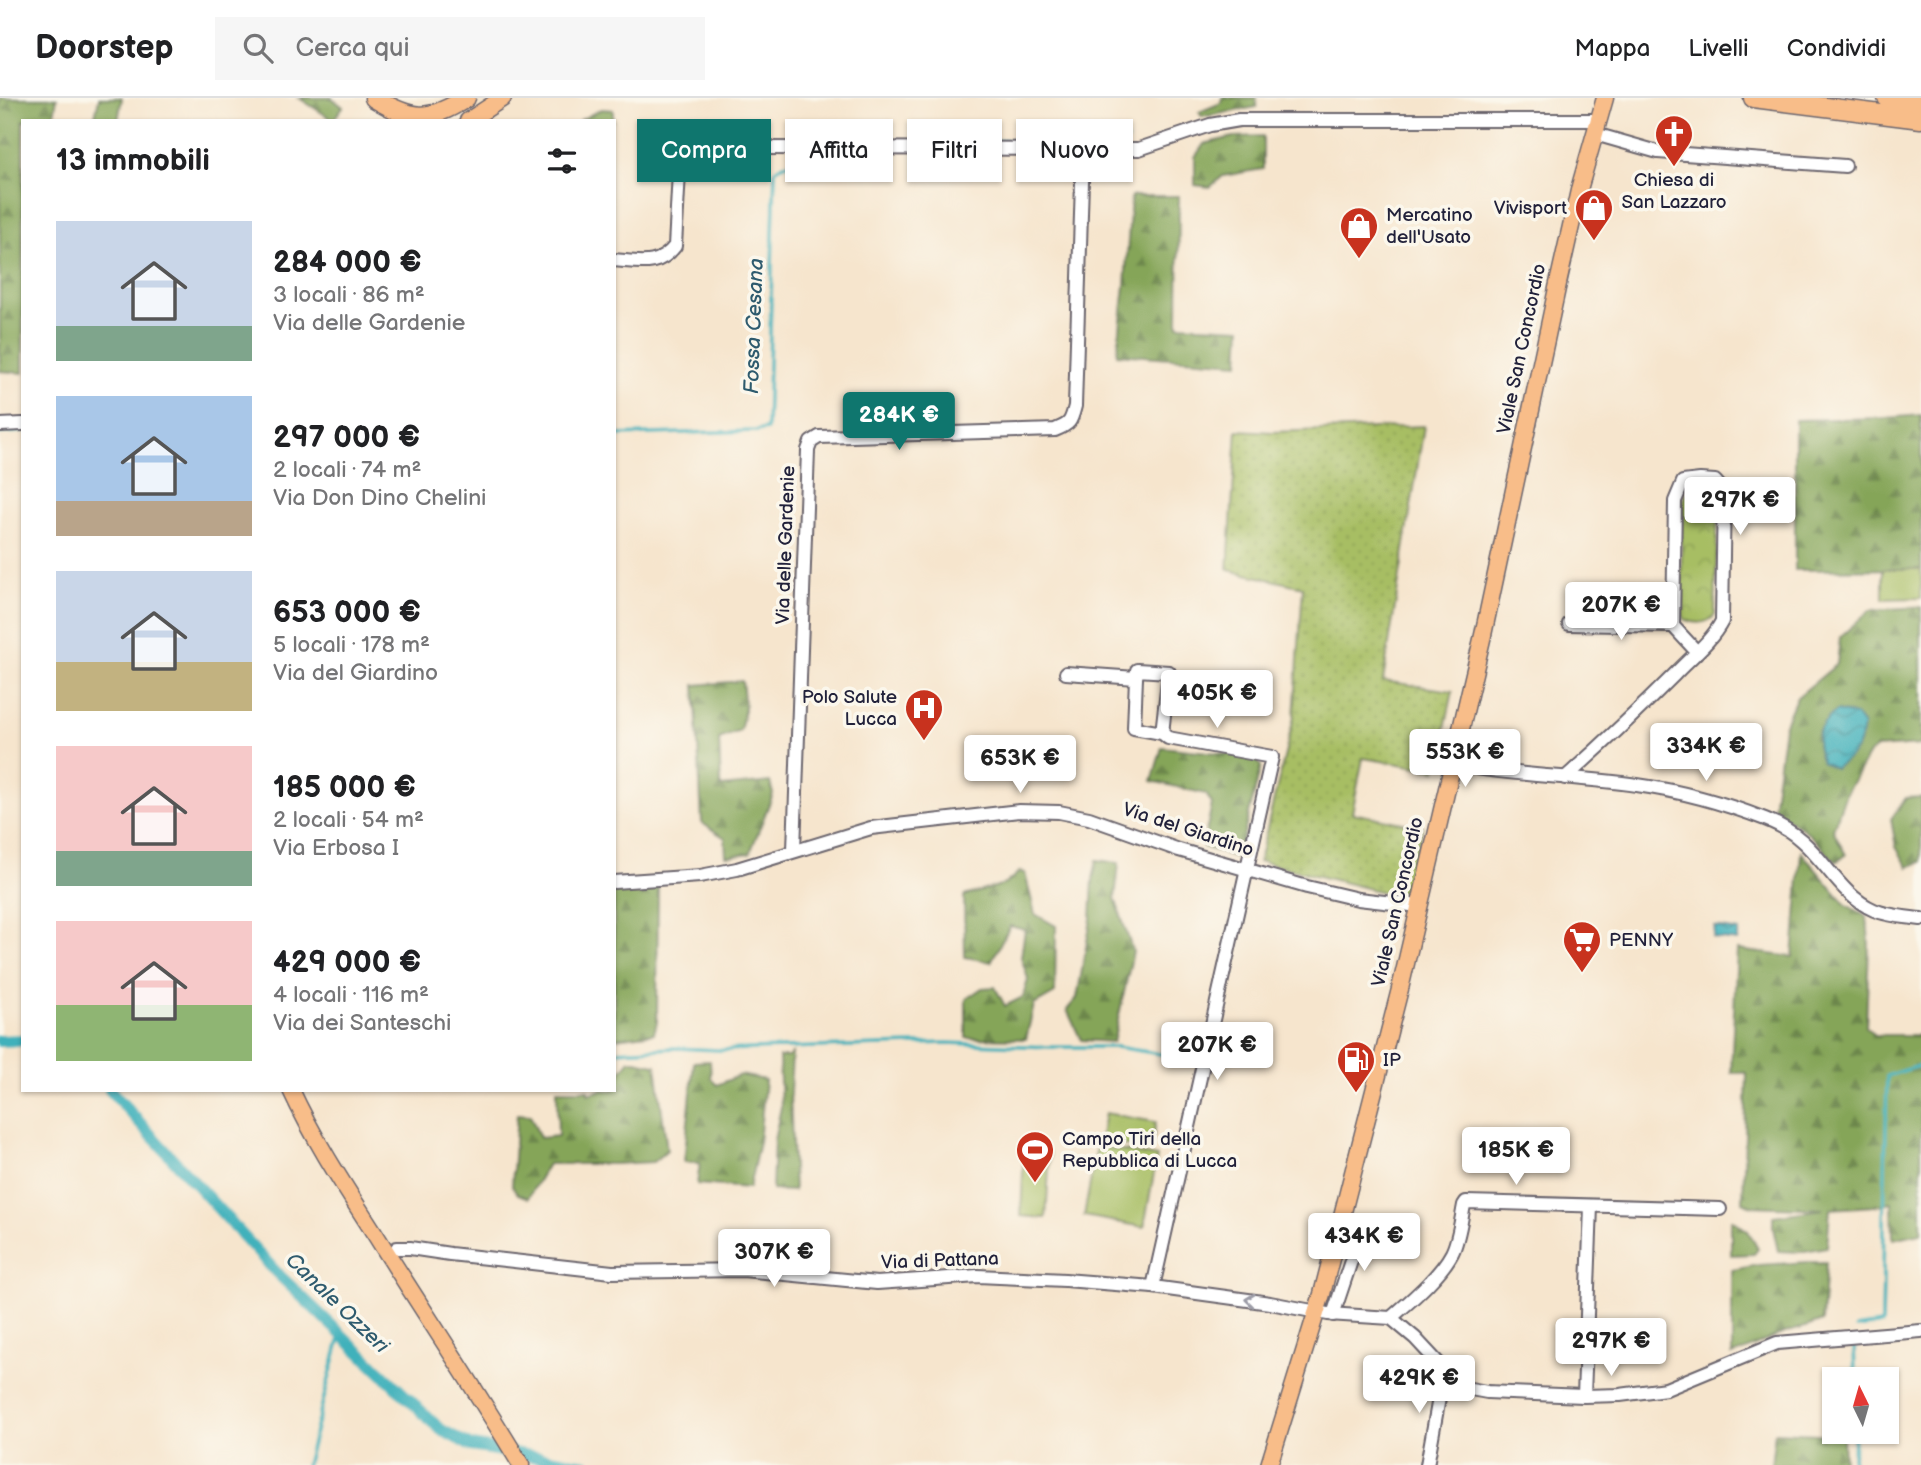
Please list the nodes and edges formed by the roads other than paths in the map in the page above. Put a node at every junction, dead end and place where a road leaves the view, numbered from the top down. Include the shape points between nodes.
1 (446, 98) edge
2 (466, 98) edge
3 (503, 98) edge
4 (1605, 98) edge
5 (1753, 98) edge
6 (1887, 98) edge
7 (378, 100) edge
8 (1921, 102) edge
9 (471, 119) edge
10 (1921, 119) edge
11 (1597, 127) junction
12 (1133, 149) edge
13 (1016, 150) edge
14 (1845, 166) dead end
15 (1082, 182) edge
16 (616, 260) edge
17 (21, 424) edge
18 (0, 425) edge
19 (1569, 624) dead end
20 (1673, 626) junction
21 (1696, 652) junction
22 (1066, 673) dead end
23 (1136, 678) junction
24 (1162, 733) junction
25 (1452, 764) junction
26 (1565, 778) junction
27 (794, 850) junction
28 (1248, 869) junction
29 (616, 882) edge
30 (1419, 906) junction
31 (1921, 919) edge
32 (292, 1092) edge
33 (1591, 1206) junction
34 (1720, 1209) dead end
35 (1364, 1222) dead end
36 (397, 1248) dead end
37 (1153, 1287) junction
38 (1325, 1313) junction
39 (1391, 1318) junction
40 (1921, 1331) edge
41 (1444, 1370) junction
42 (1584, 1396) junction
43 (521, 1465) edge
44 (1269, 1465) edge
45 (1427, 1465) edge

1 - 7 highway via 403,107
2 - 7 highway via 427,115 405,115
3 - 9 main road
4 - 11 main road, Viale San Concordio
5 - 10 highway
6 - 8 highway
11 - 12 street via 1240,120
11 - 14 street via 1657,152
11 - 25 main road, Viale San Concordio
13 - 16 street via 709,148 683,159 675,246 668,255 653,262
15 - 27 street, Via delle Gardenie via 1075,406 1067,425 819,437 811,442
17 - 18 street
19 - 20 street
20 - 21 street
20 - 21 street via 1677,493 1683,482 1715,481 1724,491 1721,621
21 - 26 street
22 - 23 street
23 - 24 street via 1134,728
23 - 24 street via 1137,670 1169,672
24 - 28 street via 1168,738 1272,757
25 - 26 street
25 - 30 main road, Viale San Concordio
26 - 31 street via 1684,794 1766,820 1804,842 1853,897 1874,910
27 - 28 street, Via del Giardino via 902,823 1019,811 1059,812
27 - 29 street, Via del Giardino via 700,876
28 - 30 street, Via del Giardino via 1358,899
28 - 37 street
30 - 38 main road, Viale San Concordio
32 - 43 main road via 350,1195
33 - 34 street
33 - 39 street via 1466,1202 1452,1252
33 - 42 street
35 - 38 street
36 - 37 street, Via di Pattana via 612,1272 743,1270 877,1283 978,1276
38 -> 37 street, Via di Pattana
38 - 39 street, Via di Pattana
38 - 44 main road, Viale San Concordio
39 - 41 street
40 - 42 street via 1777,1343 1666,1389
41 - 42 street via 1465,1388
41 - 45 street

